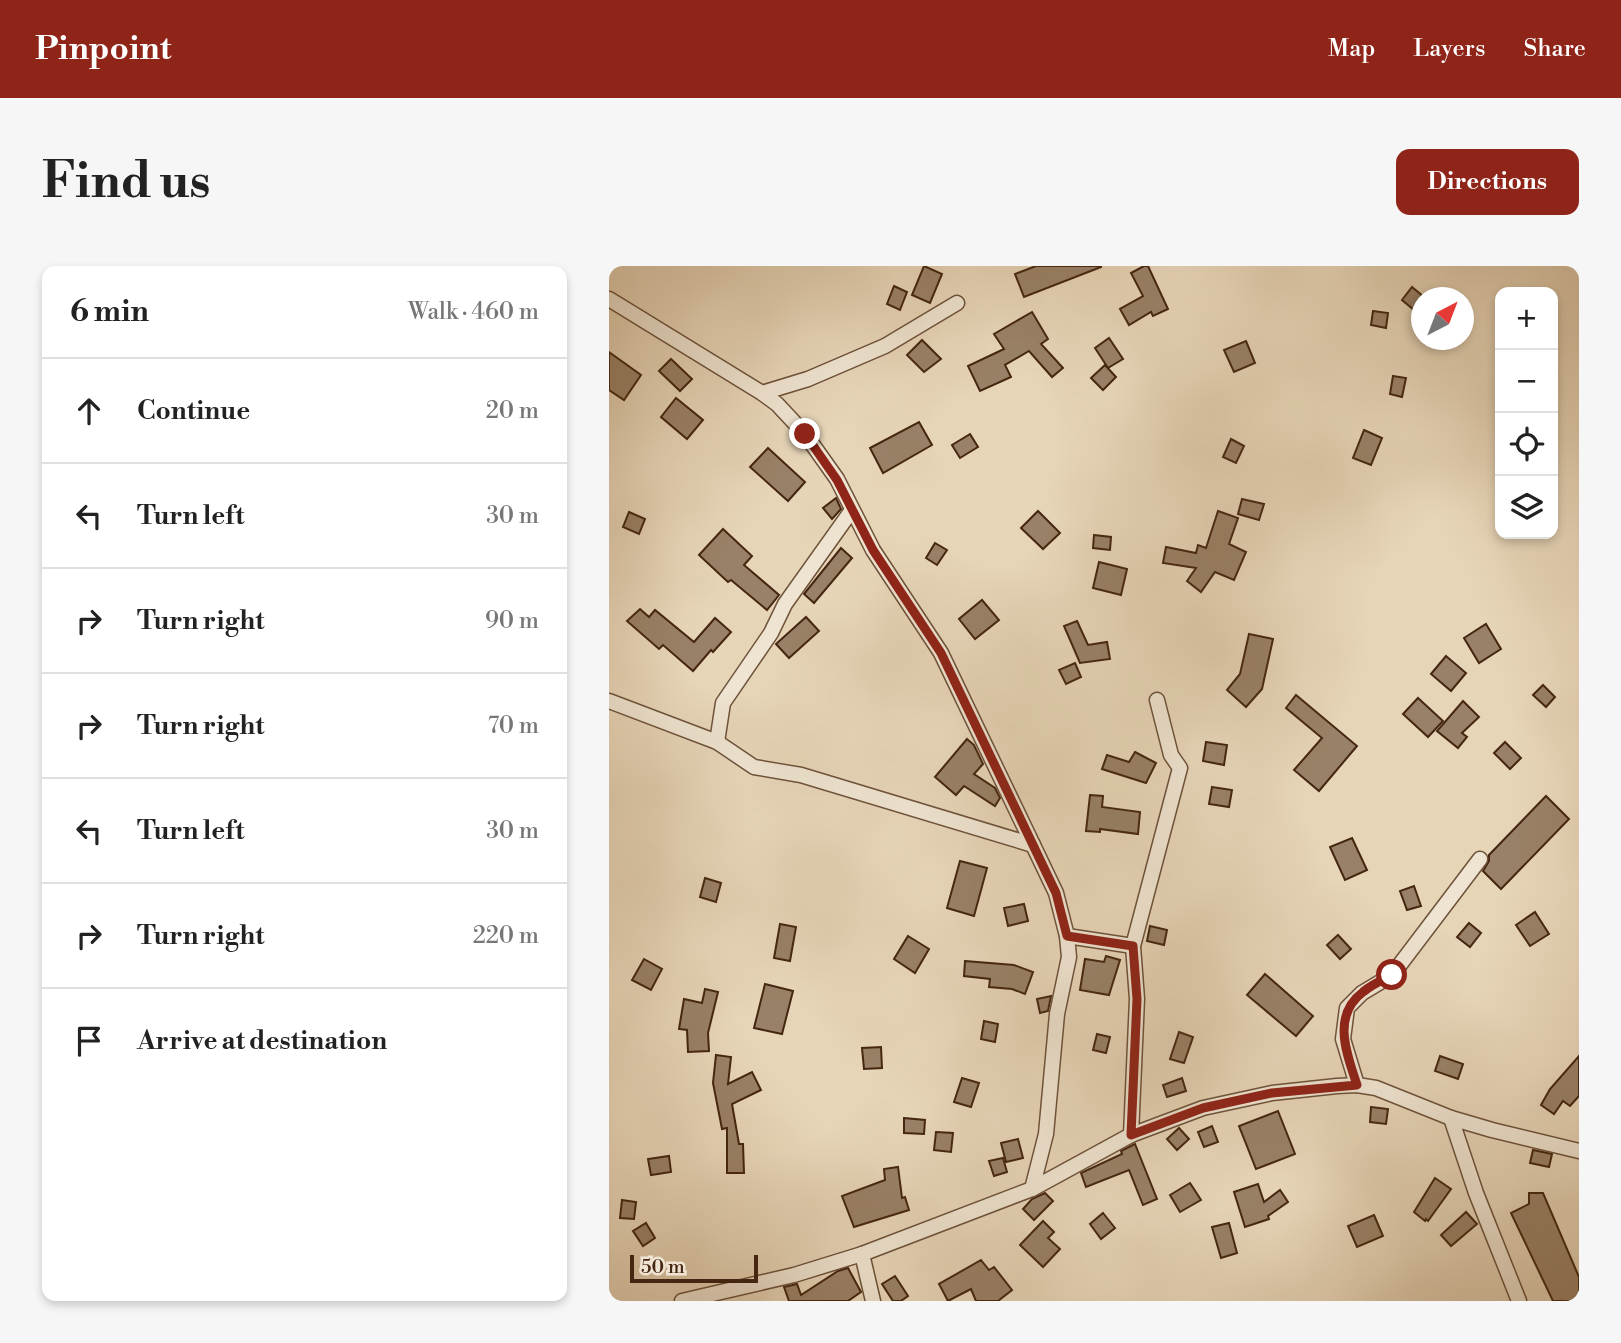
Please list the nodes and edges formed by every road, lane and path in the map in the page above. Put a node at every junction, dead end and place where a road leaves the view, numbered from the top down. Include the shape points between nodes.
1 (609, 299) edge
2 (957, 303) dead end
3 (762, 393) junction
4 (852, 510) junction
5 (1157, 700) dead end
6 (609, 702) edge
7 (717, 742) junction
8 (1033, 845) junction
9 (1480, 859) dead end
10 (1067, 936) junction
11 (1133, 946) junction
12 (1357, 1085) junction
13 (1451, 1118) junction
14 (1131, 1135) junction
15 (1579, 1151) edge
16 (1032, 1189) junction
17 (862, 1255) junction
18 (682, 1301) edge
19 (873, 1301) edge
20 (1519, 1301) edge

1 - 3 street
2 - 3 street via 885,346
3 - 4 street via 805,434
4 - 7 street via 723,702
4 - 8 street via 941,653
5 - 11 street via 1171,755 1180,768
6 - 7 street
7 - 8 street via 754,767 801,775
8 - 10 street via 1056,893
9 - 12 street via 1392,975 1361,993 1347,1008 1343,1039
10 - 11 street
10 - 16 street via 1069,957 1057,1014 1046,1134
11 - 14 street via 1137,999
12 - 13 street
12 - 14 street via 1260,1095 1203,1108
13 - 15 street
13 - 20 street
14 - 16 street
16 - 17 street
17 - 18 street
17 - 19 street

